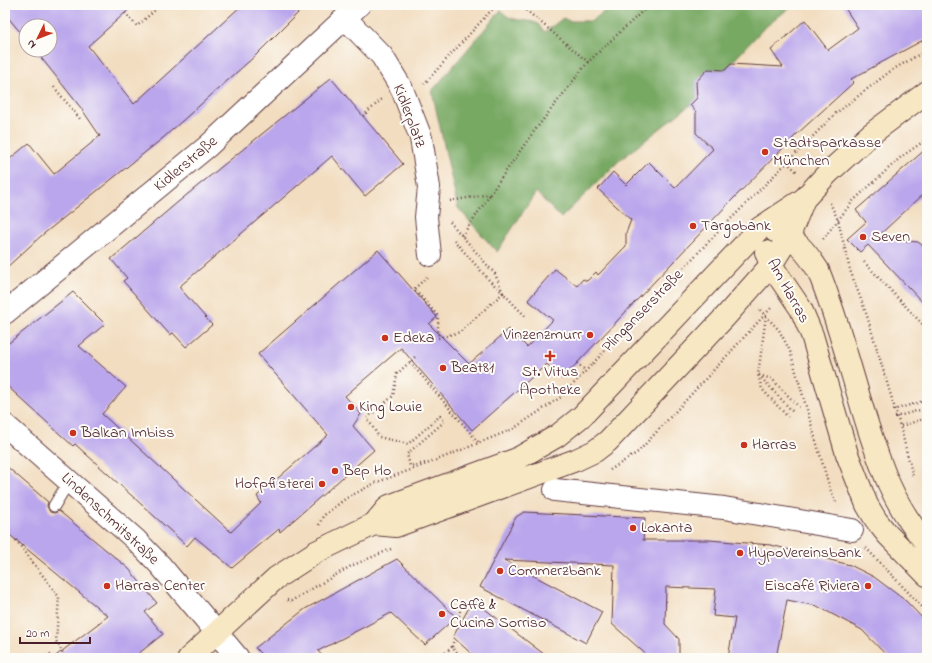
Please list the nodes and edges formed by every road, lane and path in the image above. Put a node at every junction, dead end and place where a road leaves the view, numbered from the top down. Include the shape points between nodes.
1 (161, 5) edge
2 (496, 5) edge
3 (520, 5) edge
4 (649, 5) edge
5 (352, 12) edge
6 (125, 13) dead end
7 (927, 50) edge
8 (588, 62) junction
9 (54, 87) dead end
10 (927, 92) edge
11 (407, 102) junction
12 (80, 119) dead end
13 (927, 139) edge
14 (490, 194) junction
15 (849, 197) dead end
16 (804, 199) junction
17 (853, 201) junction
18 (427, 205) junction
19 (447, 218) dead end
20 (838, 220) junction
21 (760, 228) junction
22 (449, 234) dead end
23 (462, 236) junction
24 (789, 236) junction
25 (430, 255) dead end
26 (810, 258) junction
27 (864, 262) dead end
28 (771, 265) junction
29 (427, 278) dead end
30 (786, 290) junction
31 (503, 293) junction
32 (5, 313) edge
33 (526, 317) dead end
34 (927, 329) edge
35 (415, 358) dead end
36 (410, 362) junction
37 (577, 363) dead end
38 (586, 371) junction
39 (758, 375) junction
40 (927, 400) edge
41 (799, 407) dead end
42 (927, 408) edge
43 (893, 410) dead end
44 (794, 412) dead end
45 (788, 417) dead end
46 (895, 417) dead end
47 (927, 418) edge
48 (5, 425) edge
49 (900, 426) junction
50 (479, 443) junction
51 (432, 462) junction
52 (69, 481) junction
53 (915, 485) dead end
54 (440, 486) junction
55 (555, 490) dead end
56 (54, 506) dead end
57 (323, 516) dead end
58 (374, 524) junction
59 (852, 530) dead end
60 (16, 540) dead end
61 (927, 544) edge
62 (388, 550) dead end
63 (927, 575) edge
64 (897, 581) dead end
65 (291, 601) dead end
66 (462, 602) dead end
67 (927, 612) edge
68 (459, 616) dead end
69 (217, 632) junction
70 (454, 638) dead end
71 (452, 647) junction
72 (44, 658) edge
73 (53, 658) edge
74 (66, 658) edge
75 (189, 658) edge
76 (238, 658) edge
77 (439, 658) edge
78 (461, 658) edge

1 - 6 path via 137,26
2 - 11 path
3 - 8 path
4 - 8 path
5 - 11 street, Kidlerplatz via 382,56
5 - 32 street, Kidlerstraße via 208,146
7 - 38 path, Plinganserstraße via 892,70 836,113 713,237
8 - 14 path via 532,134
9 - 12 path
10 - 16 main road, Plinganserstraße via 871,134 828,172
11 - 18 street, Kidlerplatz via 421,138 429,187
13 - 17 path via 902,157
14 - 18 path
14 - 23 path
15 - 17 path
16 - 21 main road, Plinganserstraße
16 - 24 main road, Plinganserstraße
17 - 20 path
18 - 25 street, Kidlerplatz
19 - 23 path
20 - 26 path
20 - 49 path via 850,270 867,316
21 - 24 main road, Am Harras
21 - 28 main road, Am Harras
21 - 54 main road, Plinganserstraße via 582,416 557,436 517,458
22 - 31 path
23 - 31 path via 495,274
24 - 26 main road, Am Harras
24 - 28 main road, Plinganserstraße
26 - 61 main road, Am Harras via 824,285 882,471 901,510
27 - 34 path
28 - 30 main road, Am Harras
28 - 58 main road, Plinganserstraße via 614,435 596,451 396,526
29 - 31 path via 414,289 438,316 438,338 460,332
30 - 39 path via 766,316
30 - 63 main road, Am Harras via 800,309 812,335 860,491 876,520
31 - 33 path
35 - 36 path
36 - 50 path
36 - 51 path via 397,374 393,396 367,418 379,437 408,444 440,416 445,421 407,454 410,466
37 - 38 path
38 - 50 path, Plinganserstraße via 561,397 513,429
39 - 41 path via 772,379
39 - 44 path
39 - 45 path via 762,389
40 - 43 path
42 - 46 path
47 - 49 path
48 - 52 street, Lindenschmitstraße
49 - 53 path
50 - 51 path, Plinganserstraße
51 - 54 path
51 - 57 path, Plinganserstraße via 375,483 345,499
52 - 56 lane
52 - 69 street, Lindenschmitstraße via 136,540
54 - 58 main road, Plinganserstraße via 389,506
55 - 59 street via 724,508
58 - 69 main road, Plinganserstraße via 316,552 276,578
60 - 74 path via 59,597 56,641
62 - 65 path via 351,566
64 - 67 path
66 - 68 path
69 - 75 main road, Plinganserstraße
69 - 76 street, Lindenschmitstraße
70 - 71 path
71 - 77 path
71 - 78 path
72 - 73 path via 50,654

